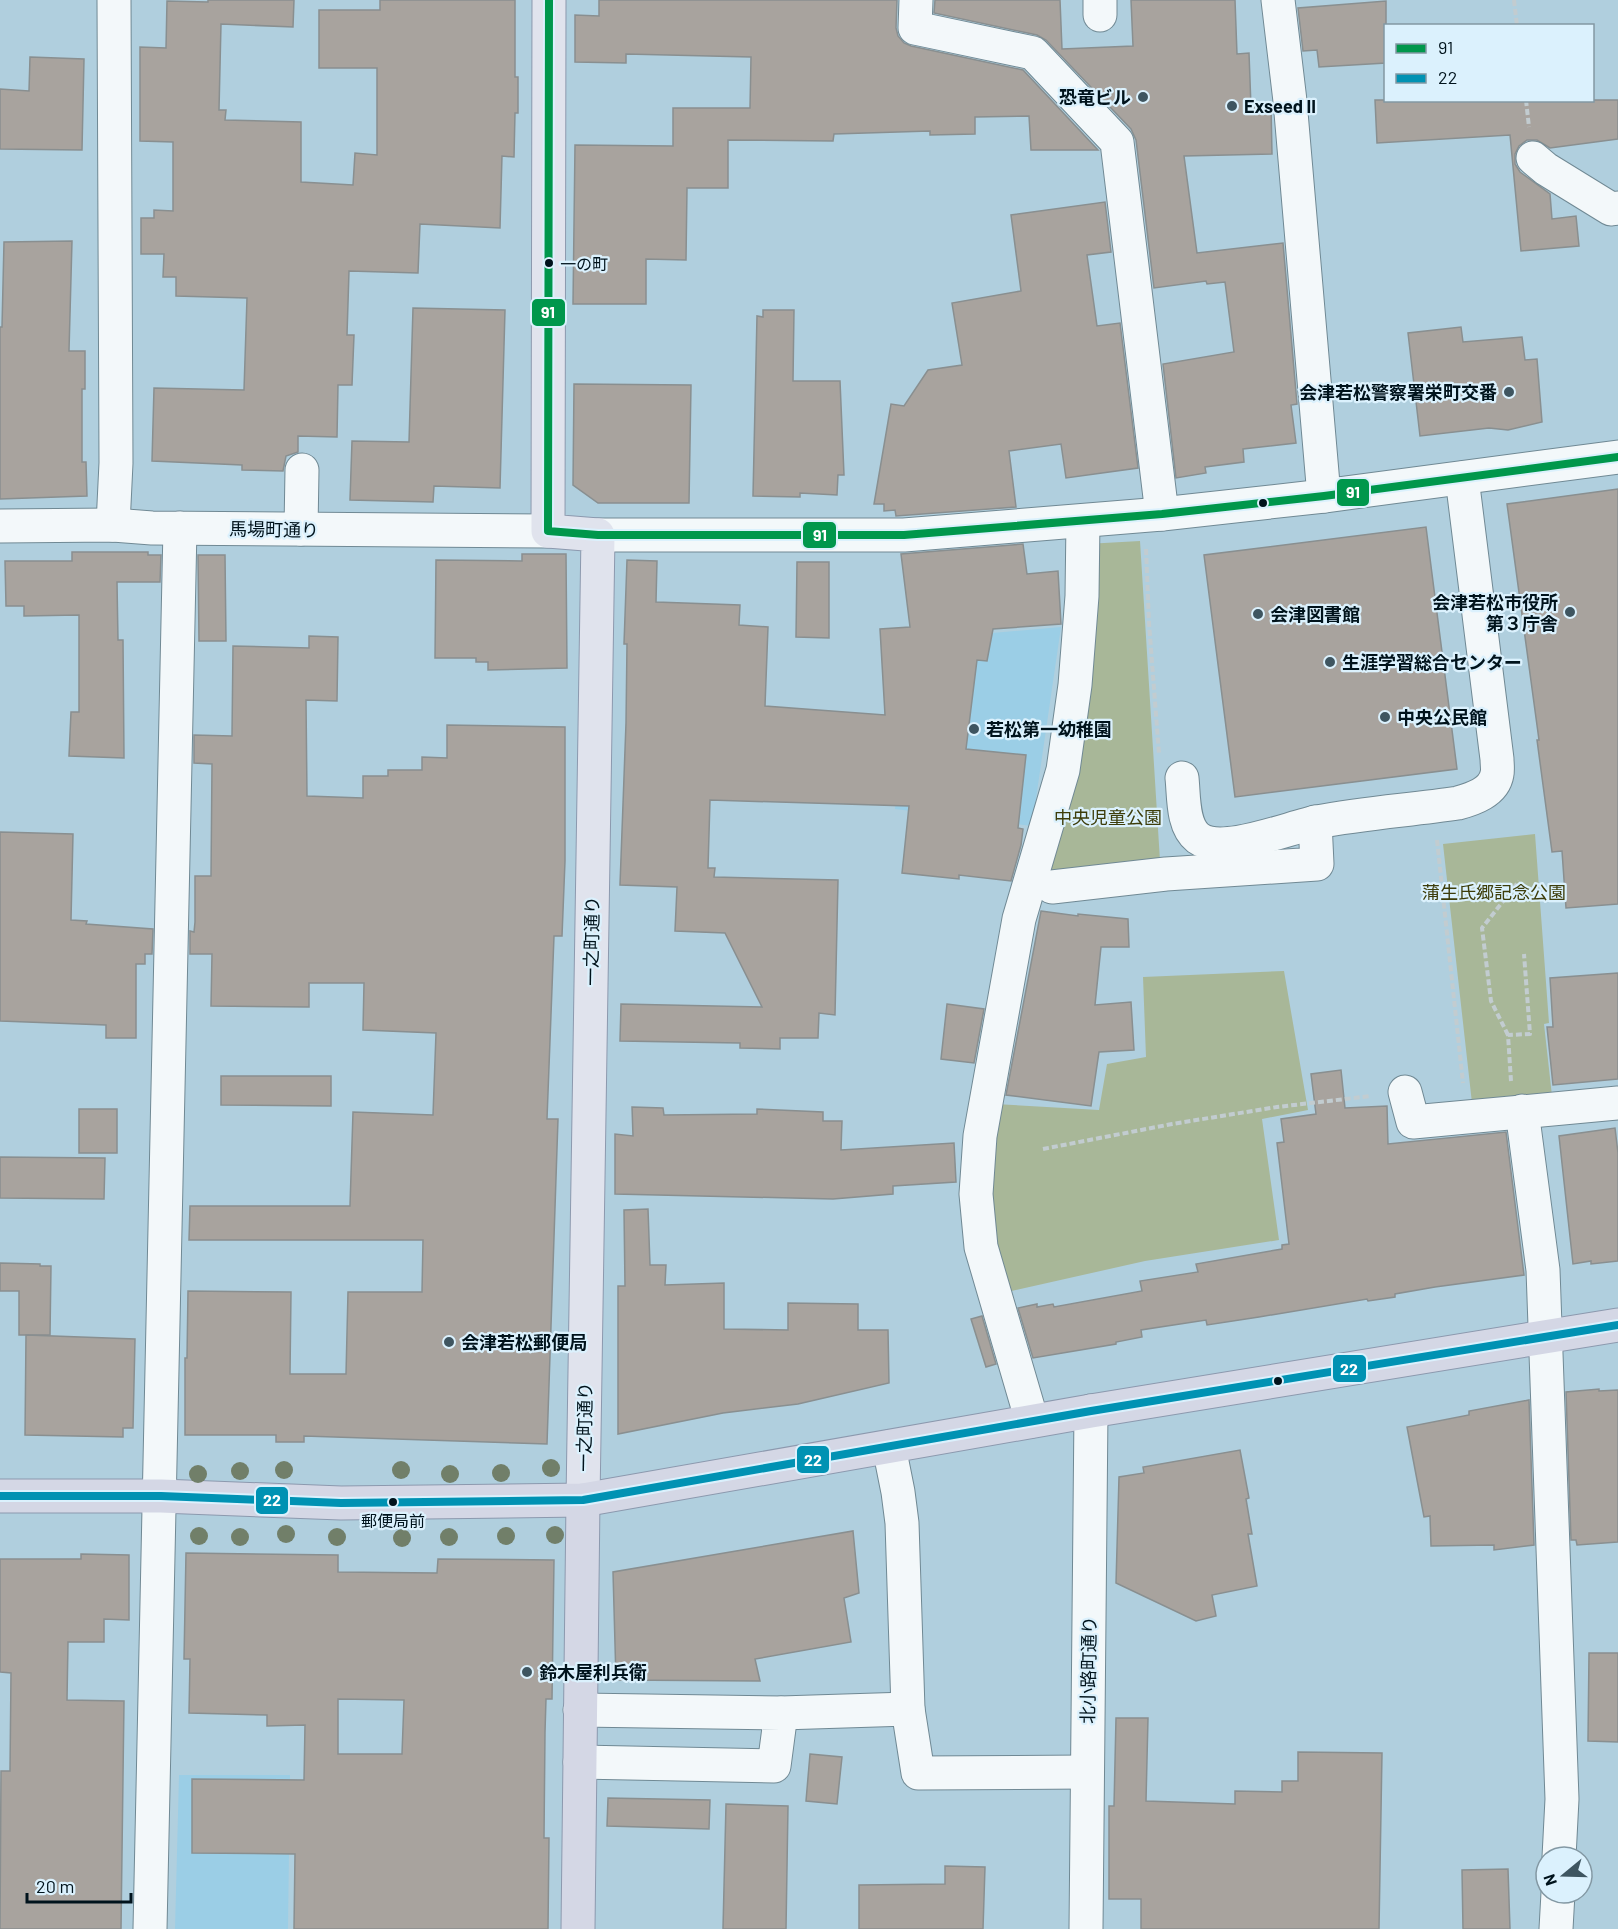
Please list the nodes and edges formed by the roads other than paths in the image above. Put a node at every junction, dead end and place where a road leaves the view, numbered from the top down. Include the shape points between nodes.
1 (114, 0) edge
2 (549, 0) edge
3 (916, 0) edge
4 (1278, 0) edge
5 (1533, 158) dead end
6 (1618, 208) edge
7 (1618, 457) edge
8 (302, 471) dead end
9 (1462, 478) junction
10 (1324, 496) junction
11 (1153, 515) junction
12 (1083, 521) junction
13 (113, 525) junction
14 (0, 526) edge
15 (180, 528) junction
16 (301, 529) junction
17 (548, 531) junction
18 (598, 535) junction
19 (1182, 778) dead end
20 (1315, 822) junction
21 (1052, 887) dead end
22 (1405, 1092) road end
23 (1618, 1103) edge
24 (1518, 1111) junction
25 (1618, 1325) edge
26 (1545, 1338) junction
27 (1091, 1411) junction
28 (1032, 1421) junction
29 (889, 1447) junction
30 (0, 1496) edge
31 (161, 1496) junction
32 (583, 1500) junction
33 (908, 1708) junction
34 (580, 1710) junction
35 (781, 1713) junction
36 (580, 1762) junction
37 (1087, 1772) junction
38 (1560, 1845) edge
39 (1557, 1905) edge
40 (150, 1929) edge
41 (578, 1929) edge
42 (1086, 1929) edge
43 (1556, 1929) edge

1 - 13 street
2 - 17 main road
3 - 11 street via 915,28 1033,53 1117,142
4 - 10 street
5 - 6 street via 1611,209
7 - 9 street
8 - 16 street
9 - 10 street
9 - 20 street via 1497,776 1487,791 1472,800
10 - 11 street
11 - 12 street
12 - 18 street via 904,535
12 - 28 street via 1075,685 1063,770 1019,919 980,1136 976,1194 981,1246
13 - 14 street, 馬場町通り
13 - 15 street, 馬場町通り
15 - 16 street, 馬場町通り
15 - 31 street
16 - 17 street, 馬場町通り
17 - 18 main road
18 - 32 main road, 一之町通り
19 - 20 street via 1188,824 1200,840 1243,841
20 - 21 street via 1317,864 1166,874
22 - 24 street via 1413,1122
23 - 24 street
24 - 26 street via 1543,1270
25 - 26 highway
26 - 27 highway
26 - 38 street via 1562,1799
27 - 28 highway
27 - 37 street, 北小路町通り
28 - 29 highway
29 - 32 highway
29 - 33 street via 902,1523
30 - 31 highway
31 - 32 highway via 341,1503
31 - 40 street
32 - 34 highway, 一之町通り
33 - 35 street
33 - 37 street via 918,1773
34 - 35 street
34 - 36 highway, 一之町通り
35 - 36 street via 774,1766
36 - 41 highway, 一之町通り
37 - 42 street, 北小路町通り
39 - 43 street

